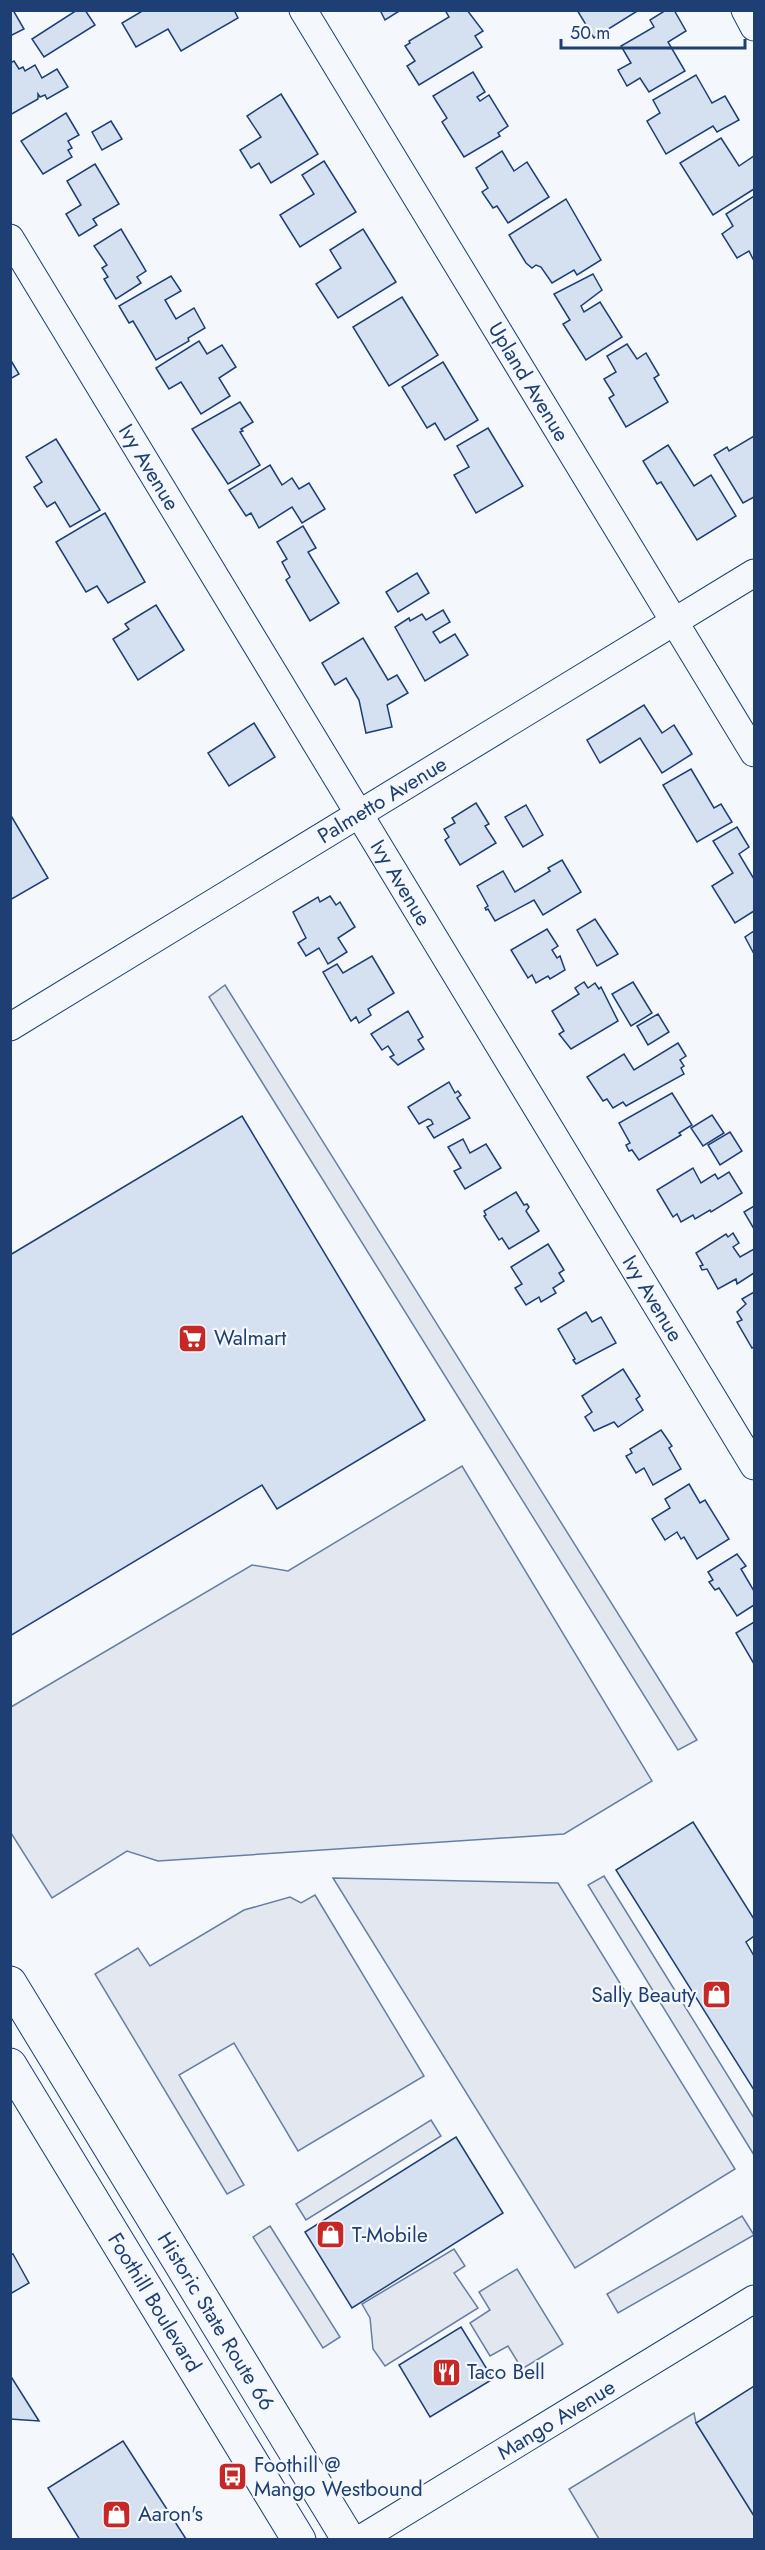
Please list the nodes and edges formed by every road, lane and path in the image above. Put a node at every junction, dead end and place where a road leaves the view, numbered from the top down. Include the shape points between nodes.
1 (303, 10) edge
2 (745, 10) edge
3 (754, 27) edge
4 (10, 238) edge
5 (754, 573) edge
6 (675, 622) junction
7 (754, 753) edge
8 (360, 813) junction
9 (10, 1027) edge
10 (754, 1466) edge
11 (10, 1983) edge
12 (10, 2065) edge
13 (754, 2299) edge
14 (299, 2540) edge
15 (349, 2540) edge
16 (359, 2540) edge

1 - 6 street, Upland Avenue
2 - 3 street
4 - 8 street, Ivy Avenue
5 - 6 street, Palmetto Avenue
6 - 7 street, Upland Avenue
6 - 8 street, Palmetto Avenue
8 - 9 street, Palmetto Avenue
8 - 10 street, Ivy Avenue
11 - 15 main road, Historic State Route 66
12 - 14 main road, Foothill Boulevard
13 - 16 street, Mango Avenue

